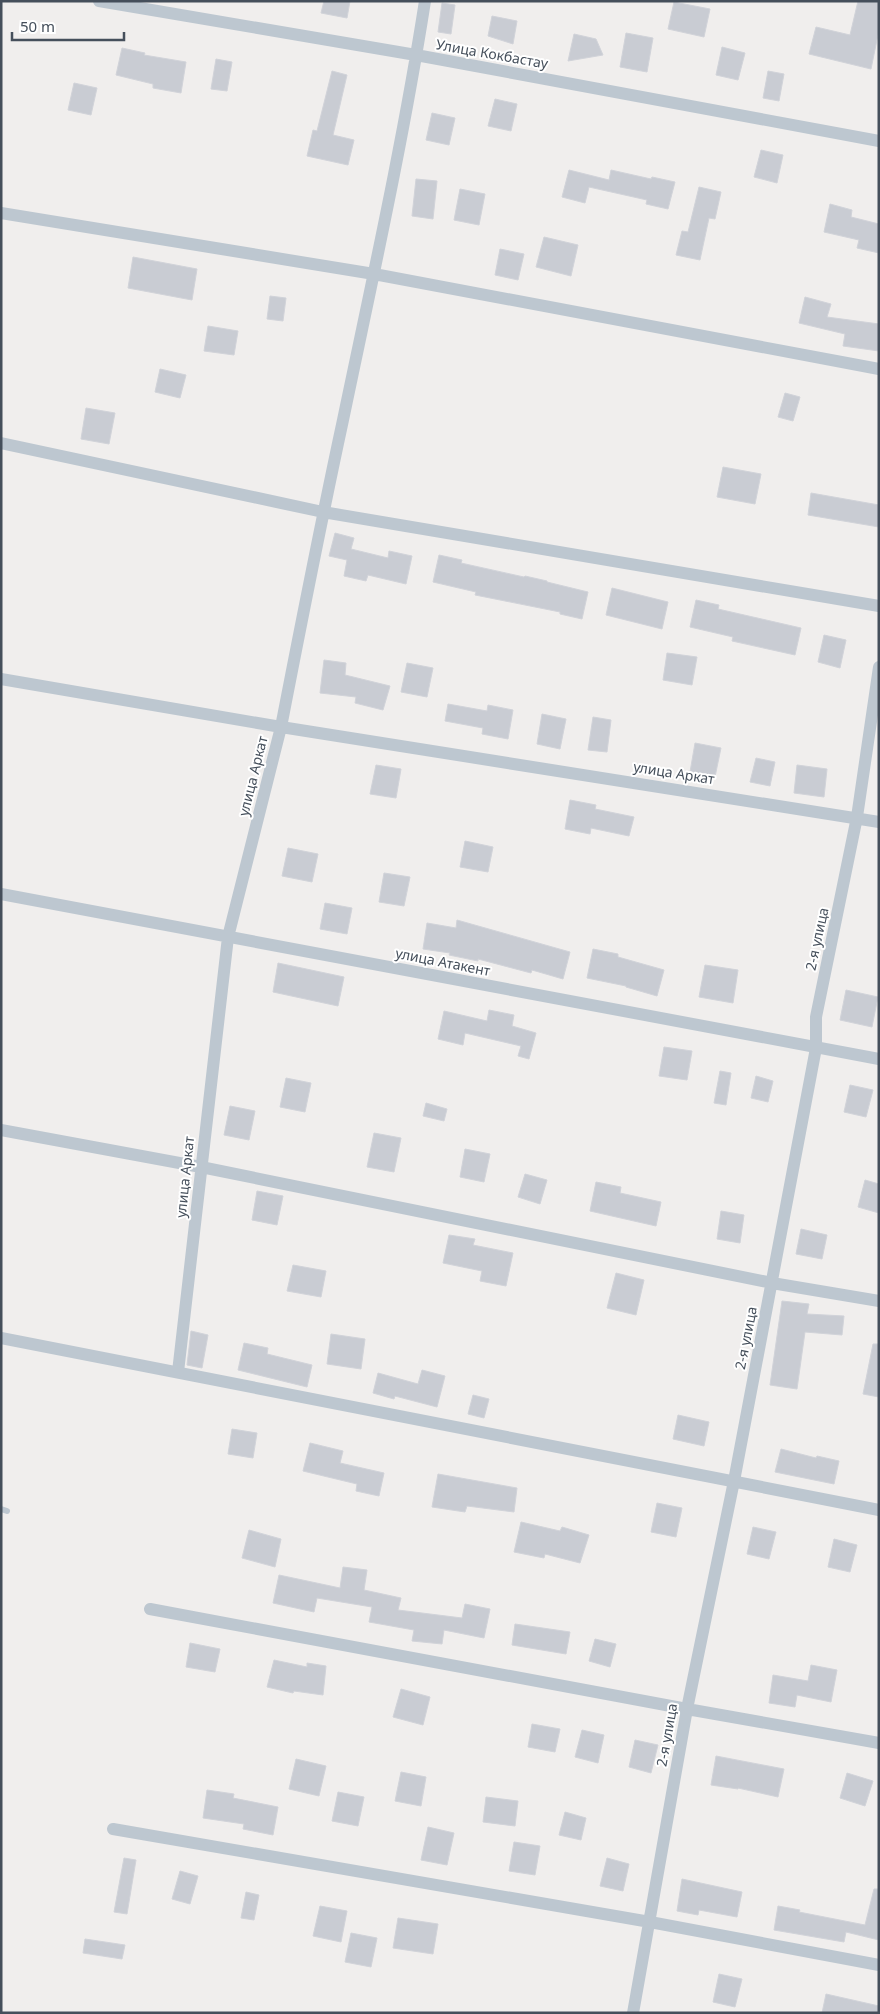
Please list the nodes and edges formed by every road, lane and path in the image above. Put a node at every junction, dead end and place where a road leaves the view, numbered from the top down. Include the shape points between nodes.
1 (99, 1) edge
2 (425, 1) edge
3 (416, 55) junction
4 (879, 140) edge
5 (1, 213) edge
6 (374, 274) junction
7 (879, 369) edge
8 (1, 443) edge
9 (323, 512) junction
10 (879, 606) edge
11 (879, 667) edge
12 (1, 679) edge
13 (281, 727) junction
14 (857, 817) junction
15 (879, 822) edge
16 (1, 894) edge
17 (228, 937) junction
18 (816, 1048) junction
19 (879, 1059) edge
20 (1, 1130) edge
21 (201, 1167) junction
22 (772, 1283) junction
23 (879, 1302) edge
24 (1, 1338) edge
25 (178, 1372) junction
26 (734, 1481) junction
27 (879, 1510) edge
28 (150, 1609) dead end
29 (687, 1709) junction
30 (879, 1743) edge
31 (114, 1829) dead end
32 (650, 1922) junction
33 (879, 1965) edge
34 (633, 2013) edge

1 - 3 street, Улица Кокбастау
2 - 3 street
3 - 4 street, Улица Кокбастау
3 - 6 street
5 - 6 street
6 - 7 street
6 - 9 street
8 - 9 street
9 - 10 street
9 - 13 street
11 - 14 street, 2-я улица
12 - 13 street
13 - 14 street, улица Аркат
13 - 17 street, улица Аркат
14 - 15 street, улица Аркат
14 - 18 street, 2-я улица via 816,1016
16 - 17 street, улица Атакент
17 - 18 street, улица Атакент
17 - 21 street, улица Аркат
18 - 19 street, улица Атакент
18 - 22 street, 2-я улица
20 - 21 street
21 - 22 street
21 - 25 street, улица Аркат
22 - 23 street
22 - 26 street, 2-я улица
24 - 25 street
25 - 26 street
26 - 27 street
26 - 29 street, 2-я улица
28 - 29 street
29 - 30 street
29 - 32 street, 2-я улица
31 - 32 street
32 - 33 street
32 - 34 street, 2-я улица

